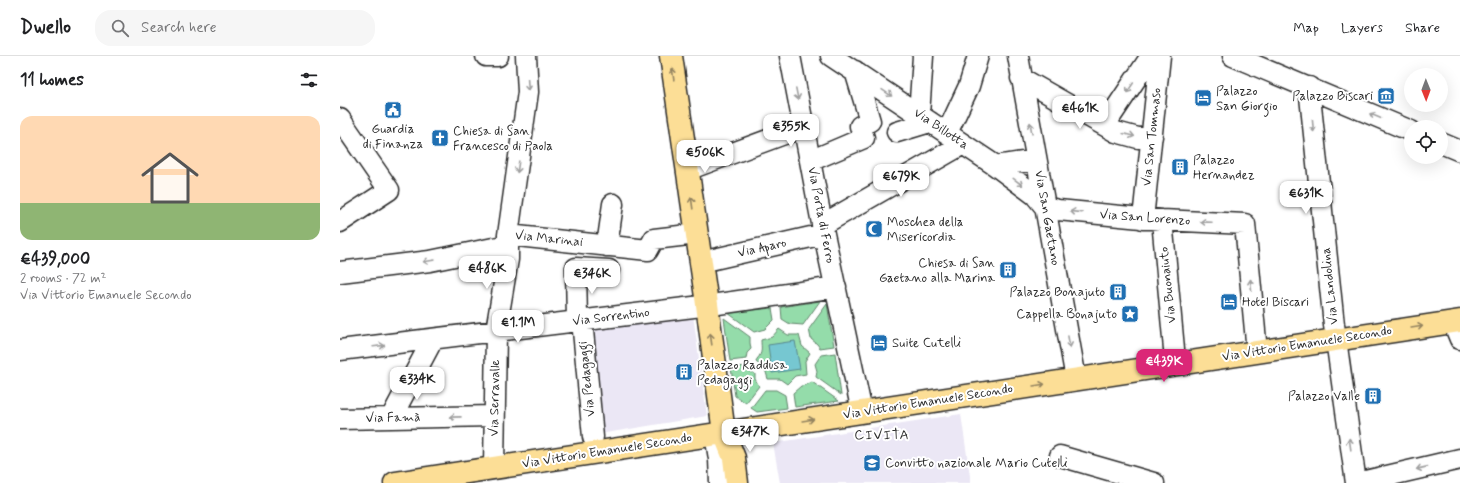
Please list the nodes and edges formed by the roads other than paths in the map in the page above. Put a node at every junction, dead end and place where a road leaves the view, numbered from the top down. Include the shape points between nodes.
1 (486, 56) edge
2 (498, 56) edge
3 (526, 56) edge
4 (670, 56) edge
5 (790, 56) edge
6 (832, 56) edge
7 (923, 56) edge
8 (978, 56) edge
9 (1018, 56) edge
10 (1152, 56) edge
11 (1160, 56) edge
12 (1238, 58) edge
13 (855, 71) junction
14 (1021, 78) junction
15 (1309, 87) junction
16 (924, 118) junction
17 (340, 119) edge
18 (1105, 125) junction
19 (803, 127) junction
20 (1404, 128) edge
21 (896, 132) dead end
22 (1152, 137) junction
23 (955, 138) junction
24 (1448, 146) edge
25 (1460, 152) edge
26 (1036, 160) junction
27 (810, 161) junction
28 (996, 166) junction
29 (687, 170) junction
30 (613, 204) dead end
31 (1045, 207) junction
32 (1152, 220) junction
33 (340, 222) edge
34 (823, 230) junction
35 (697, 234) junction
36 (508, 240) junction
37 (607, 246) junction
38 (701, 262) junction
39 (609, 270) dead end
40 (340, 272) edge
41 (835, 284) junction
42 (701, 303) junction
43 (579, 321) junction
44 (1458, 327) edge
45 (496, 331) junction
46 (433, 339) junction
47 (1336, 340) junction
48 (1174, 349) dead end
49 (340, 350) edge
50 (1257, 352) junction
51 (1076, 379) junction
52 (862, 412) junction
53 (494, 416) junction
54 (391, 418) junction
55 (340, 419) edge
56 (719, 434) junction
57 (593, 437) dead end
58 (1060, 456) dead end
59 (1460, 459) edge
60 (494, 468) junction
61 (395, 483) edge
62 (720, 483) edge
63 (737, 483) edge
64 (1154, 483) edge
65 (1356, 483) edge

1 - 2 street
3 -> 36 street, Via Serravalle via 526,115
29 -> 4 main road
5 -> 19 street, Via Porta di Ferro
6 - 13 street, Via Billotta
7 - 16 street
8 - 23 street
9 - 14 street, Via San Gaetano
10 -> 18 street, Via San Tommaso
11 - 22 street, Via San Tommaso
12 - 15 street
13 -> 16 street, Via Billotta
13 - 27 street via 870,121 860,126 864,138
14 - 18 street
26 -> 14 street, Via San Gaetano
20 -> 15 street
15 -> 47 street, Via Landolina
16 - 21 street
16 - 23 street, Via Billotta
17 - 33 street via 389,190
18 -> 22 street via 1116,132 1138,138
19 - 27 street, Via Porta di Ferro
19 - 29 street
22 - 32 street, Via San Tommaso
23 - 28 street, Via Billotta
23 - 34 street, Via Aparo
24 - 25 street
26 - 28 street
26 - 31 street, Via San Gaetano
27 - 34 street, Via Porta di Ferro
28 -> 31 street, Via Billotta via 1035,195
35 -> 29 main road
30 - 37 street
32 -> 31 street, Via San Lorenzo
31 -> 51 street, Via San Gaetano
32 - 48 street, Via Buonaiuto
50 -> 32 street, Via San Lorenzo via 1245,224
34 - 38 street, Via Aparo
34 - 41 street, Via Porta di Ferro
35 - 37 street, Via Marinai via 654,239 648,250
35 - 38 main road
36 - 37 street, Via Marinai
36 -> 40 street, Via Marinai via 430,261
36 - 45 street, Via Serravalle via 508,259
38 - 42 main road
39 - 43 street, Via Pedagaggi via 576,268
41 - 42 street, Via Sorrentino
41 - 52 street, Via Porta di Ferro
42 - 43 street, Via Sorrentino
56 -> 42 main road
43 - 45 street, Via Sorrentino
43 - 57 street, Via Pedagaggi
47 -> 44 main road, Via Vittorio Emanuele Secondo
45 - 46 street, Via Sorrentino
45 - 53 street, Via Serravalle
49 -> 46 street, Via Sorrentino
46 - 54 street
47 - 50 main road, Via Vittorio Emanuele Secondo
65 -> 47 street, Via Landolina
50 - 51 main road, Via Vittorio Emanuele Secondo
52 -> 51 main road, Via Vittorio Emanuele Secondo
56 -> 52 main road, Via Vittorio Emanuele Secondo
53 -> 54 street, Via Famà
53 - 60 street, Via Serravalle
54 - 55 street, Via Famà
56 - 60 main road, Via Vittorio Emanuele Secondo
56 - 62 street
56 - 63 main road via 734,458
58 - 64 street
59 -> 65 street
60 - 61 main road, Via Vittorio Emanuele Secondo

